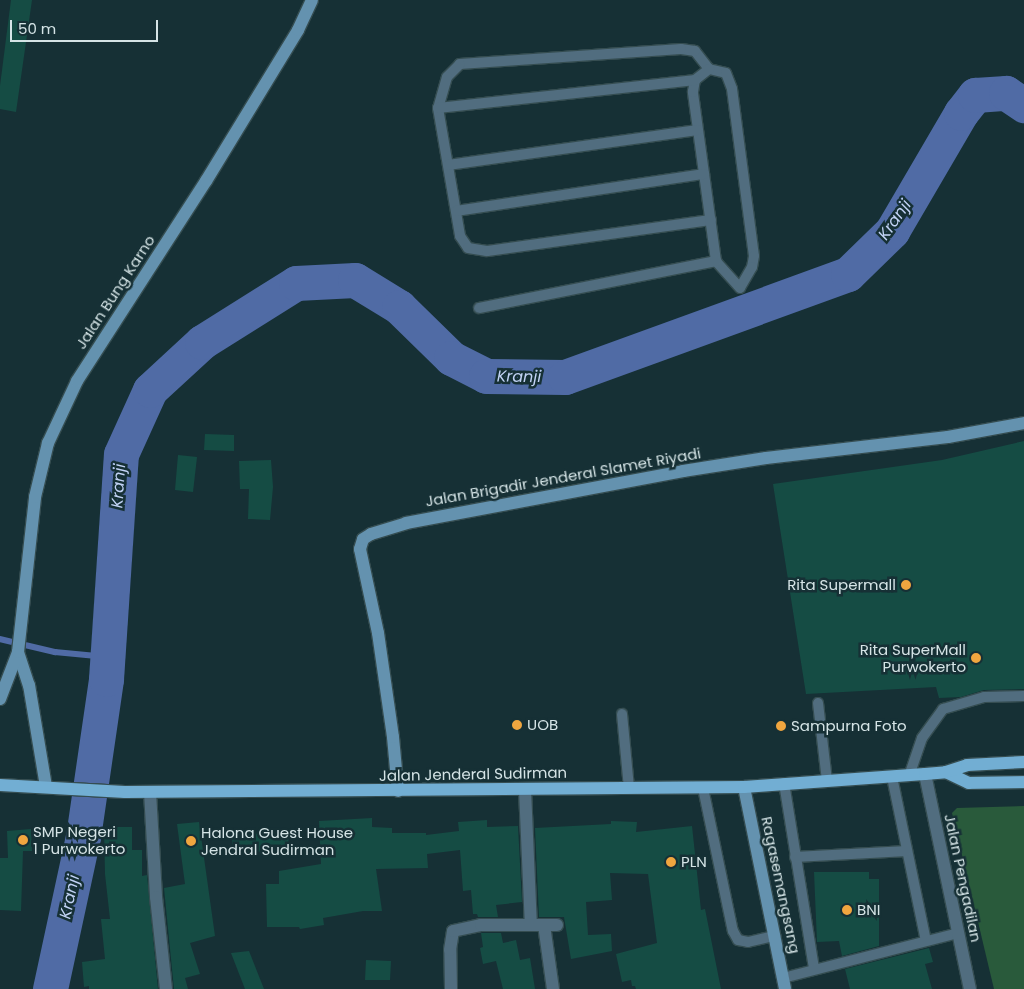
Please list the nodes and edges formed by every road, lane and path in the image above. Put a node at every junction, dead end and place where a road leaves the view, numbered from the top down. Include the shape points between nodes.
1 (312, 0) edge
2 (709, 69) junction
3 (695, 80) junction
4 (438, 108) junction
5 (698, 130) junction
6 (448, 165) junction
7 (704, 174) junction
8 (456, 211) junction
9 (711, 220) junction
10 (716, 261) junction
11 (479, 308) dead end
12 (1024, 423) edge
13 (18, 652) junction
14 (1024, 696) edge
15 (0, 699) edge
16 (818, 703) dead end
17 (622, 714) dead end
18 (1024, 762) edge
19 (946, 772) junction
20 (925, 774) junction
21 (909, 776) junction
22 (892, 777) junction
23 (827, 780) junction
24 (1024, 782) edge
25 (784, 783) junction
26 (0, 785) edge
27 (52, 787) junction
28 (744, 787) junction
29 (629, 788) junction
30 (703, 788) junction
31 (525, 790) junction
32 (398, 791) junction
33 (150, 792) junction
34 (906, 851) junction
35 (795, 857) junction
36 (531, 925) junction
37 (958, 933) junction
38 (775, 936) junction
39 (926, 941) junction
40 (814, 969) junction
41 (784, 983) edge
42 (166, 989) edge
43 (451, 989) edge
44 (554, 989) edge
45 (970, 989) edge

1 - 13 street, Jalan Bung Karno via 298,30 242,124 77,382 48,443 35,498
2 - 3 lane
2 - 4 lane via 694,51 682,49 460,64 447,76
2 - 10 lane via 726,73 732,89 754,256 752,267 740,288
3 - 4 lane
3 - 5 lane via 692,92
4 - 6 lane
5 - 6 lane
5 - 7 lane
6 - 8 lane
7 - 8 lane
7 - 9 lane
8 - 9 lane via 460,236 468,248 487,251
9 - 10 lane
10 - 11 lane
12 - 32 street, Jalan Brigadir Jenderal Slamet Riyadi via 948,437 683,471 406,523 371,534 363,539 360,549 378,633
13 - 15 street
13 - 27 street via 29,685
14 - 21 lane via 984,697 943,709 922,738
16 - 23 lane
17 - 29 lane
18 - 19 main road, Jalan Jenderal Sudirman via 967,765
19 - 20 main road, Jalan Jenderal Sudirman
19 - 24 main road via 970,783
20 - 21 main road, Jalan Jenderal Sudirman
20 - 37 street, Jalan Pengadilan
21 - 22 main road, Jalan Jenderal Sudirman
22 - 23 main road, Jalan Jenderal Sudirman
22 - 34 lane
23 - 25 main road, Jalan Jenderal Sudirman
25 - 28 main road, Jalan Jenderal Sudirman
25 - 35 lane
26 - 27 main road, Jalan Jenderal Sudirman
27 - 33 main road, Jalan Jenderal Sudirman
28 - 30 main road, Jalan Jenderal Sudirman
28 - 38 street, Ragasemangsang
29 - 30 main road, Jalan Jenderal Sudirman
29 - 31 main road, Jalan Jenderal Sudirman
30 - 38 lane via 733,931 738,940 748,942
31 - 32 main road, Jalan Jenderal Sudirman
31 - 36 street
32 - 33 main road, Jalan Jenderal Sudirman
33 - 42 street via 156,897
34 - 35 lane
34 - 39 lane
35 - 40 lane
36 - 43 street via 481,925 453,931
36 - 44 street via 550,925
37 - 39 lane
37 - 45 street, Jalan Pengadilan
38 - 41 street, Ragasemangsang
39 - 40 lane
40 - 41 lane

